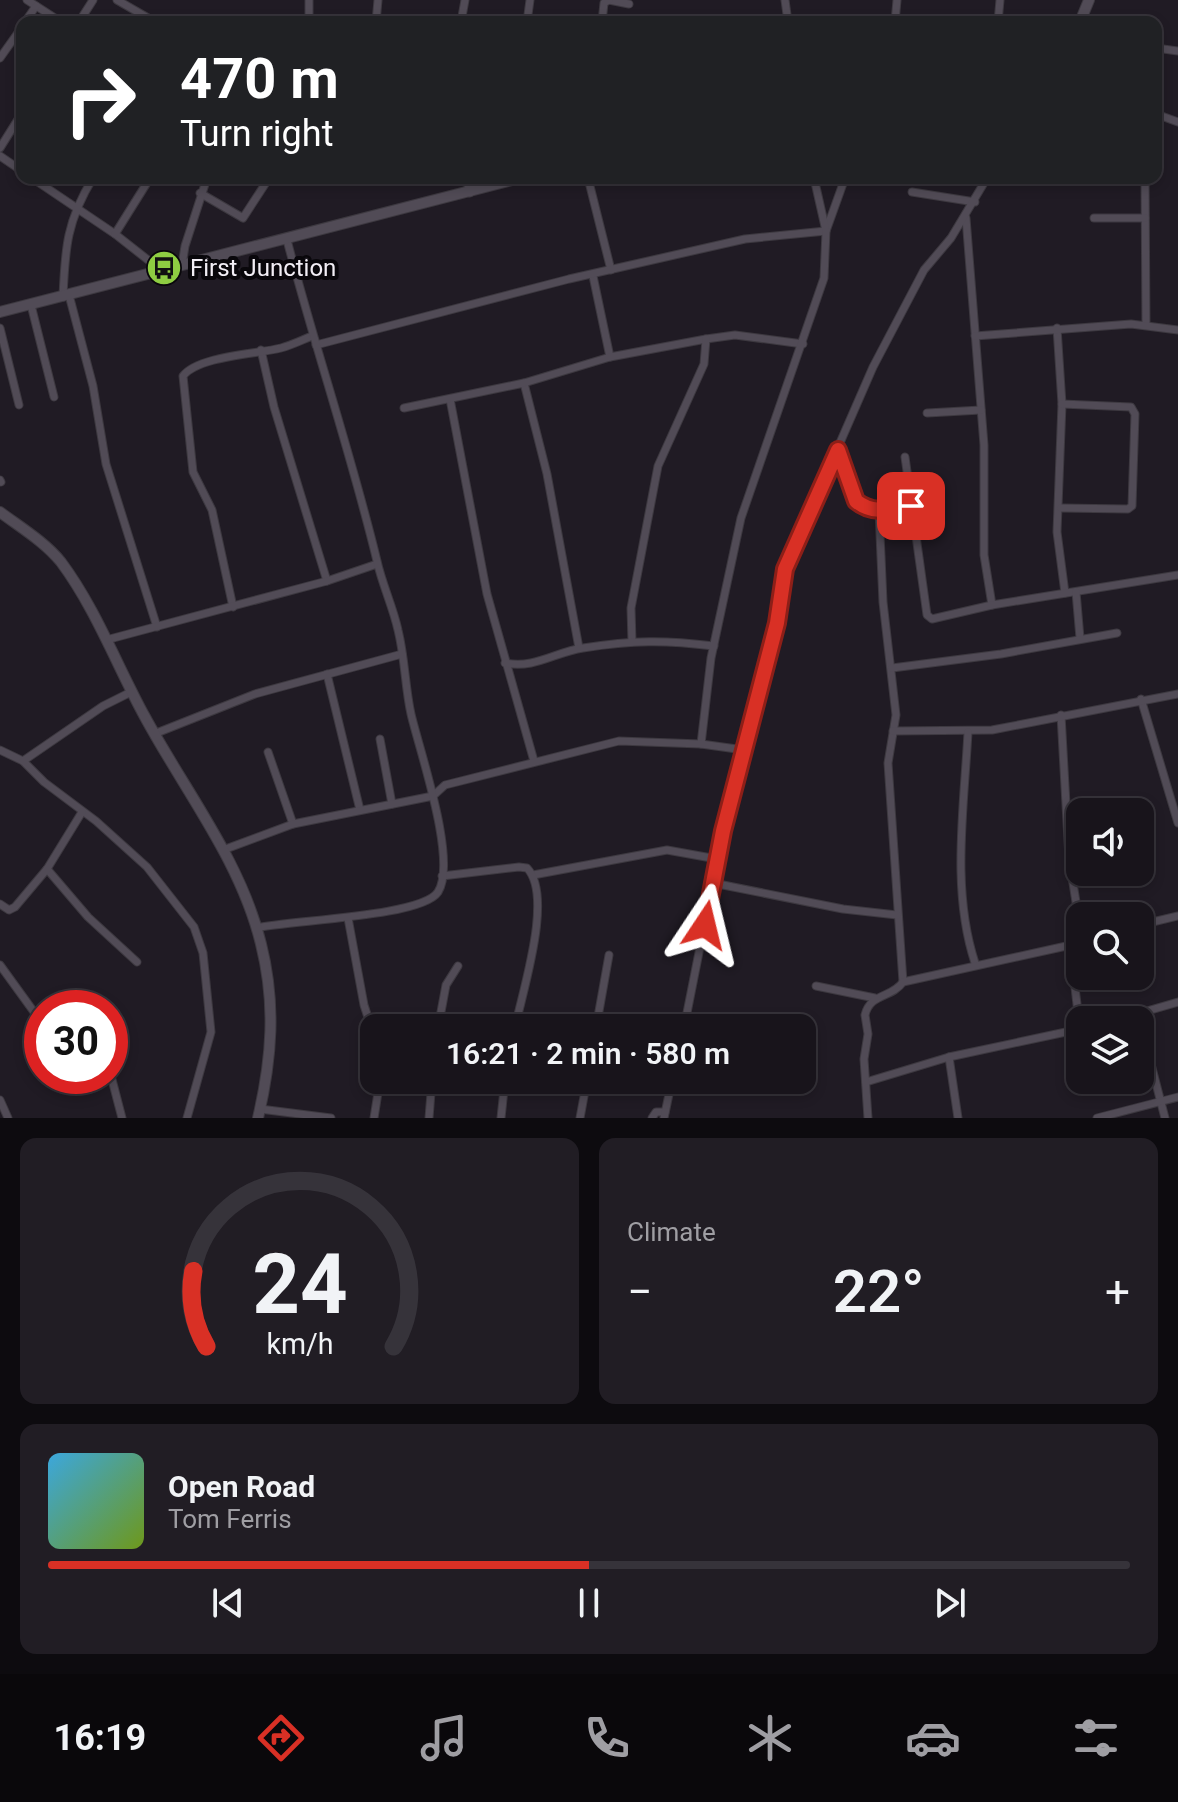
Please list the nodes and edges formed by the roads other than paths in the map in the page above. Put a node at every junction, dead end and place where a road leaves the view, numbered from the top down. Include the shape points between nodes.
1 (27, 0) edge
2 (117, 0) edge
3 (609, 0) edge
4 (629, 4) dead end
5 (36, 6) junction
6 (141, 14) joint
7 (29, 16) edge
8 (52, 16) edge
9 (144, 16) edge
10 (4, 45) edge
11 (0, 58) edge
12 (16, 123) edge
13 (0, 148) edge
14 (42, 184) edge
15 (89, 184) edge
16 (146, 184) edge
17 (204, 184) edge
18 (265, 184) edge
19 (468, 184) edge
20 (500, 184) edge
21 (590, 184) edge
22 (815, 184) edge
23 (843, 184) edge
24 (984, 184) edge
25 (1145, 184) edge
26 (912, 192) dead end
27 (200, 193) junction
28 (470, 193) junction
29 (975, 202) junction
30 (75, 207) junction
31 (966, 215) junction
32 (1094, 218) dead end
33 (1145, 218) junction
34 (826, 231) junction
35 (115, 234) junction
36 (287, 240) junction
37 (182, 265) junction
38 (611, 270) junction
39 (162, 271) junction
40 (593, 276) junction
41 (66, 296) junction
42 (31, 305) junction
43 (0, 312) edge
44 (1146, 325) junction
45 (0, 328) edge
46 (1057, 328) junction
47 (1178, 330) edge
48 (312, 336) junction
49 (975, 336) junction
50 (706, 339) junction
51 (803, 344) junction
52 (316, 345) junction
53 (261, 350) junction
54 (610, 357) junction
55 (524, 383) junction
56 (54, 397) dead end
57 (450, 399) junction
58 (1062, 404) junction
59 (19, 405) dead end
60 (404, 408) dead end
61 (981, 410) junction
62 (927, 413) dead end
63 (838, 450) junction
64 (905, 457) dead end
65 (911, 506) junction
66 (1061, 508) junction
67 (879, 511) junction
68 (0, 512) edge
69 (377, 564) junction
70 (1178, 575) edge
71 (327, 581) junction
72 (1076, 592) junction
73 (1065, 593) junction
74 (992, 605) junction
75 (233, 607) junction
76 (157, 627) junction
77 (1117, 633) dead end
78 (1080, 638) junction
79 (106, 640) junction
80 (632, 642) junction
81 (714, 646) junction
82 (579, 648) junction
83 (402, 654) junction
84 (505, 663) junction
85 (525, 667) junction
86 (892, 668) junction
87 (327, 674) junction
88 (511, 682) junction
89 (131, 692) junction
90 (1178, 694) edge
91 (1141, 699) junction
92 (1061, 715) junction
93 (893, 731) junction
94 (968, 732) junction
95 (154, 734) junction
96 (380, 739) dead end
97 (701, 744) junction
98 (0, 750) edge
99 (744, 750) junction
100 (268, 752) dead end
101 (23, 761) junction
102 (534, 761) junction
103 (433, 796) junction
104 (392, 804) junction
105 (360, 810) junction
106 (82, 812) junction
107 (1178, 823) edge
108 (293, 824) junction
109 (223, 850) junction
110 (717, 859) junction
111 (47, 869) junction
112 (533, 875) junction
113 (442, 876) junction
114 (713, 883) junction
115 (1076, 902) edge
116 (0, 904) edge
117 (897, 915) junction
118 (1178, 916) edge
119 (348, 918) junction
120 (1154, 922) edge
121 (256, 928) junction
122 (1066, 947) edge
123 (609, 955) dead end
124 (137, 962) dead end
125 (975, 963) junction
126 (0, 965) edge
127 (458, 966) dead end
128 (903, 982) junction
129 (816, 986) dead end
130 (24, 998) edge
131 (875, 998) junction
132 (1178, 1002) edge
133 (1154, 1012) edge
134 (367, 1014) edge
135 (441, 1014) edge
136 (518, 1014) edge
137 (598, 1014) edge
138 (687, 1014) edge
139 (1066, 1032) edge
140 (949, 1057) junction
141 (1154, 1076) edge
142 (866, 1082) junction
143 (116, 1094) edge
144 (378, 1094) edge
145 (431, 1094) edge
146 (504, 1094) edge
147 (584, 1094) edge
148 (669, 1094) edge
149 (1178, 1097) edge
150 (0, 1100) edge
151 (1161, 1102) junction
152 (259, 1114) edge
153 (664, 1115) edge
154 (8, 1118) edge
155 (122, 1118) edge
156 (187, 1118) edge
157 (331, 1118) edge
158 (374, 1118) edge
159 (429, 1118) edge
160 (501, 1118) edge
161 (580, 1118) edge
162 (652, 1118) edge
163 (868, 1118) edge
164 (958, 1118) edge
165 (1097, 1118) edge
166 (1165, 1118) edge

1 - 5 street
2 - 6 street
3 - 4 street
5 - 7 street
5 - 8 street
6 - 9 street
10 - 11 street
12 - 13 street
14 - 30 street
15 - 30 street
16 - 35 street
17 - 27 street
18 - 27 street via 243,218
19 - 28 street
20 - 28 street
21 - 38 street
22 - 34 street
23 - 34 street
24 - 29 street
25 - 33 street
26 - 29 street
27 - 37 street
28 - 36 street
29 - 31 street
30 - 35 street
30 - 41 street via 65,247
31 - 49 street
31 - 63 street via 924,270 873,367
32 - 33 street
33 - 44 street
34 - 38 street via 745,239
34 - 51 street via 824,278
35 - 39 street
36 - 37 street
36 - 48 street
37 - 39 street
38 - 40 street
39 - 41 street
40 - 52 street
40 - 54 street
41 - 42 street
41 - 76 street via 93,386 106,464
42 - 43 street
42 - 56 street
44 - 46 street
44 - 47 street
45 - 59 street
46 - 49 street
46 - 58 street
48 - 52 street
48 - 53 street
49 - 61 street
50 - 51 street via 735,335
50 - 54 street
50 - 80 street via 704,364 658,466 631,608
51 - 81 street via 748,493
52 - 69 street
53 - 71 street
53 - 75 street via 192,368 182,382 193,472 212,510
54 - 55 street
55 - 57 street
55 - 82 street via 547,474
57 - 60 street
57 - 84 street via 471,524
58 - 66 street
58 - 66 street via 1131,407 1135,414 1132,506
61 - 62 street
61 - 74 street via 984,555
63 - 67 street via 856,501
63 - 99 street via 785,569 777,623
64 - 65 street
65 - 67 street
65 - 74 street via 927,615 932,619
66 - 73 street via 1057,532
67 - 86 street
68 - 79 street via 58,559
69 - 71 street
69 - 83 street
70 - 72 street
71 - 75 street
72 - 73 street
72 - 78 street
73 - 74 street
75 - 76 street
76 - 79 street
77 - 78 street
78 - 86 street
79 - 89 street
80 - 81 street via 659,639
80 - 82 street
81 - 97 street
82 - 85 street
83 - 87 street
83 - 103 street via 410,710
84 - 85 street
84 - 88 street
85 - 88 street
86 - 93 street
87 - 95 street via 229,703
87 - 105 street
88 - 102 street
89 - 95 street
89 - 101 street
90 - 91 street
91 - 92 street
91 - 107 street
92 - 94 street
92 - 115 street
93 - 94 street
93 - 117 street via 888,755
94 - 125 street via 962,869 965,927
95 - 109 street
96 - 104 street
97 - 99 street
97 - 102 street via 619,741
98 - 101 street
99 - 110 street
100 - 108 street
101 - 106 street
102 - 103 street via 445,785
103 - 104 street
103 - 113 street
104 - 105 street
105 - 108 street
106 - 111 street
106 - 156 street via 147,867 200,939 211,1032
108 - 109 street
109 - 121 street
110 - 112 street via 667,850
110 - 114 street
111 - 116 street via 12,910
111 - 124 street
112 - 113 street via 519,867
112 - 136 street via 536,928
113 - 119 street via 439,891 428,900
114 - 117 street
114 - 138 street
117 - 128 street
118 - 120 street
119 - 121 street
119 - 134 street
121 - 152 street via 273,1026
122 - 125 street
123 - 137 street
125 - 128 street
126 - 130 street
127 - 135 street via 446,985
128 - 131 street via 894,992
129 - 131 street
131 - 142 street via 865,1015
132 - 133 street
139 - 140 street
140 - 142 street
140 - 164 street
141 - 151 street
142 - 163 street
143 - 155 street
144 - 158 street
145 - 159 street
146 - 160 street
147 - 161 street
148 - 153 street
149 - 151 street
150 - 154 street
151 - 165 street
151 - 166 street
152 - 157 street
153 - 162 street via 656,1112

